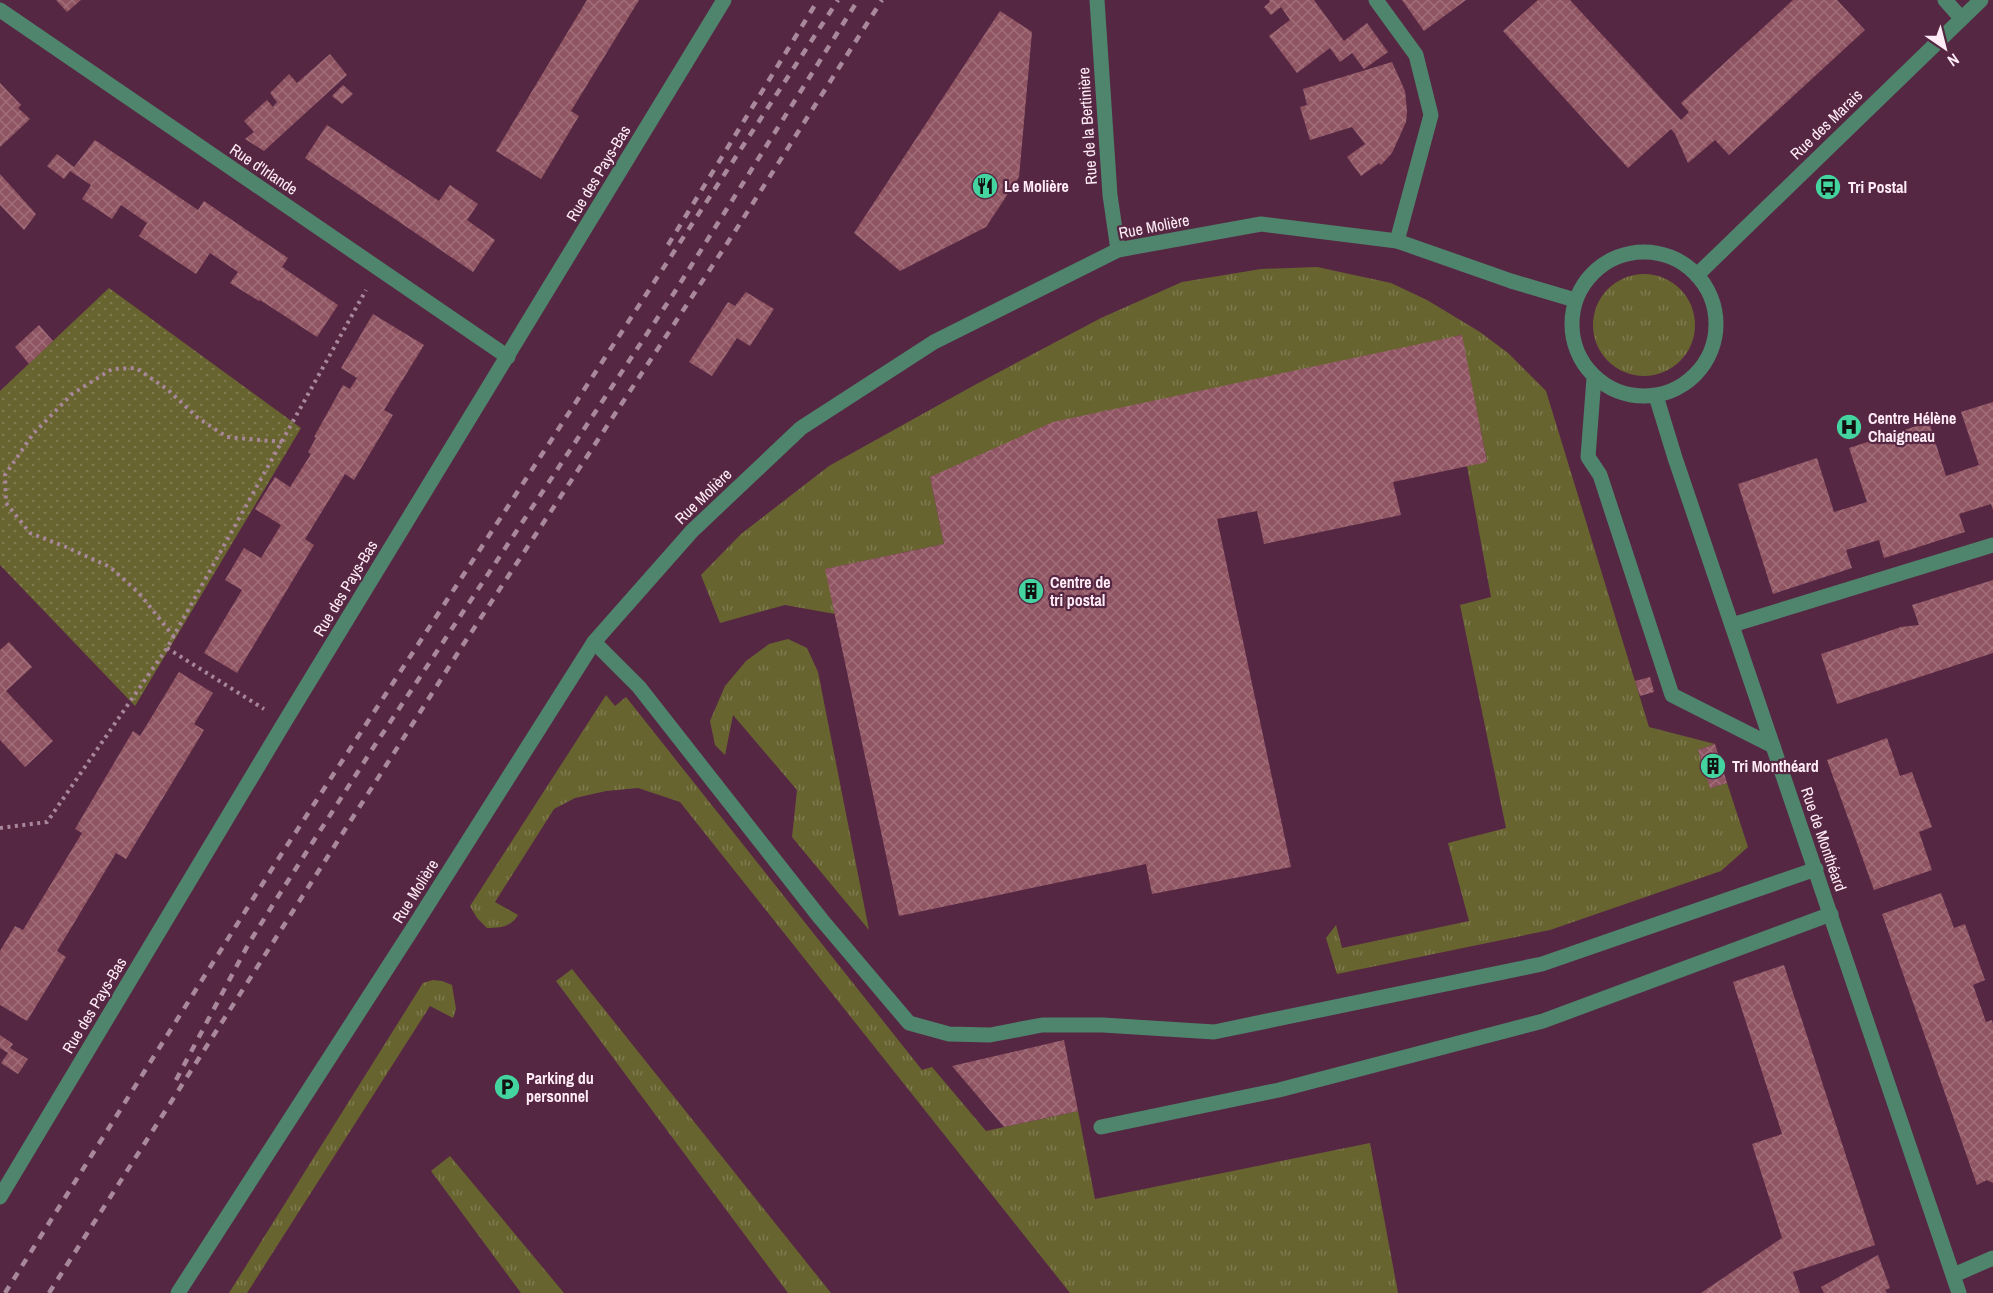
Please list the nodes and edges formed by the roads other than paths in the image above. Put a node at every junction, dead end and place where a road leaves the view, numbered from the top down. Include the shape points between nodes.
1 (724, 0) edge
2 (1097, 0) edge
3 (1376, 0) edge
4 (1945, 0) edge
5 (1981, 0) edge
6 (0, 10) edge
7 (1961, 18) junction
8 (1397, 241) junction
9 (1118, 249) junction
10 (1697, 275) junction
11 (1575, 300) junction
12 (508, 357) junction
13 (1594, 378) junction
14 (1656, 396) junction
15 (1993, 545) edge
16 (1732, 625) junction
17 (594, 642) junction
18 (1773, 746) junction
19 (1816, 869) junction
20 (1831, 914) junction
21 (1101, 1127) dead end
22 (0, 1197) edge
23 (1993, 1258) edge
24 (1954, 1275) junction
25 (178, 1293) edge
26 (1959, 1293) edge

1 - 12 street, Rue des Pays-Bas
2 - 9 street, Rue de la Bertinière via 1110,195
3 - 8 street via 1416,55 1431,115
4 - 7 street
5 - 7 street, Rue des Marais
6 - 12 street, Rue d'Irlande
7 - 10 street, Rue des Marais
8 - 9 street, Rue Molière via 1261,224
8 - 11 street, Rue Molière
9 - 17 street, Rue Molière via 934,342 801,428 692,531
10 - 11 street via 1670,256 1653,252 1629,254 1606,262 1593,273
10 - 14 street via 1713,302 1716,333 1712,347 1696,374 1671,392
11 - 13 street via 1573,342
12 - 22 street, Rue des Pays-Bas
13 - 14 street via 1623,394
13 - 18 street via 1588,457 1600,475 1672,695
14 - 16 street, Rue de Monthéard
15 - 16 street
16 - 18 street, Rue de Monthéard
17 - 19 street via 639,687 821,919 909,1023 949,1034 990,1035 1042,1025 1214,1032 1542,964
17 - 25 street, Rue Molière
18 - 19 street, Rue de Monthéard
19 - 20 street, Rue de Monthéard
20 - 21 street via 1543,1022 1278,1090
20 - 24 street, Rue de Monthéard
23 - 24 street
24 - 26 street, Rue de Monthéard

